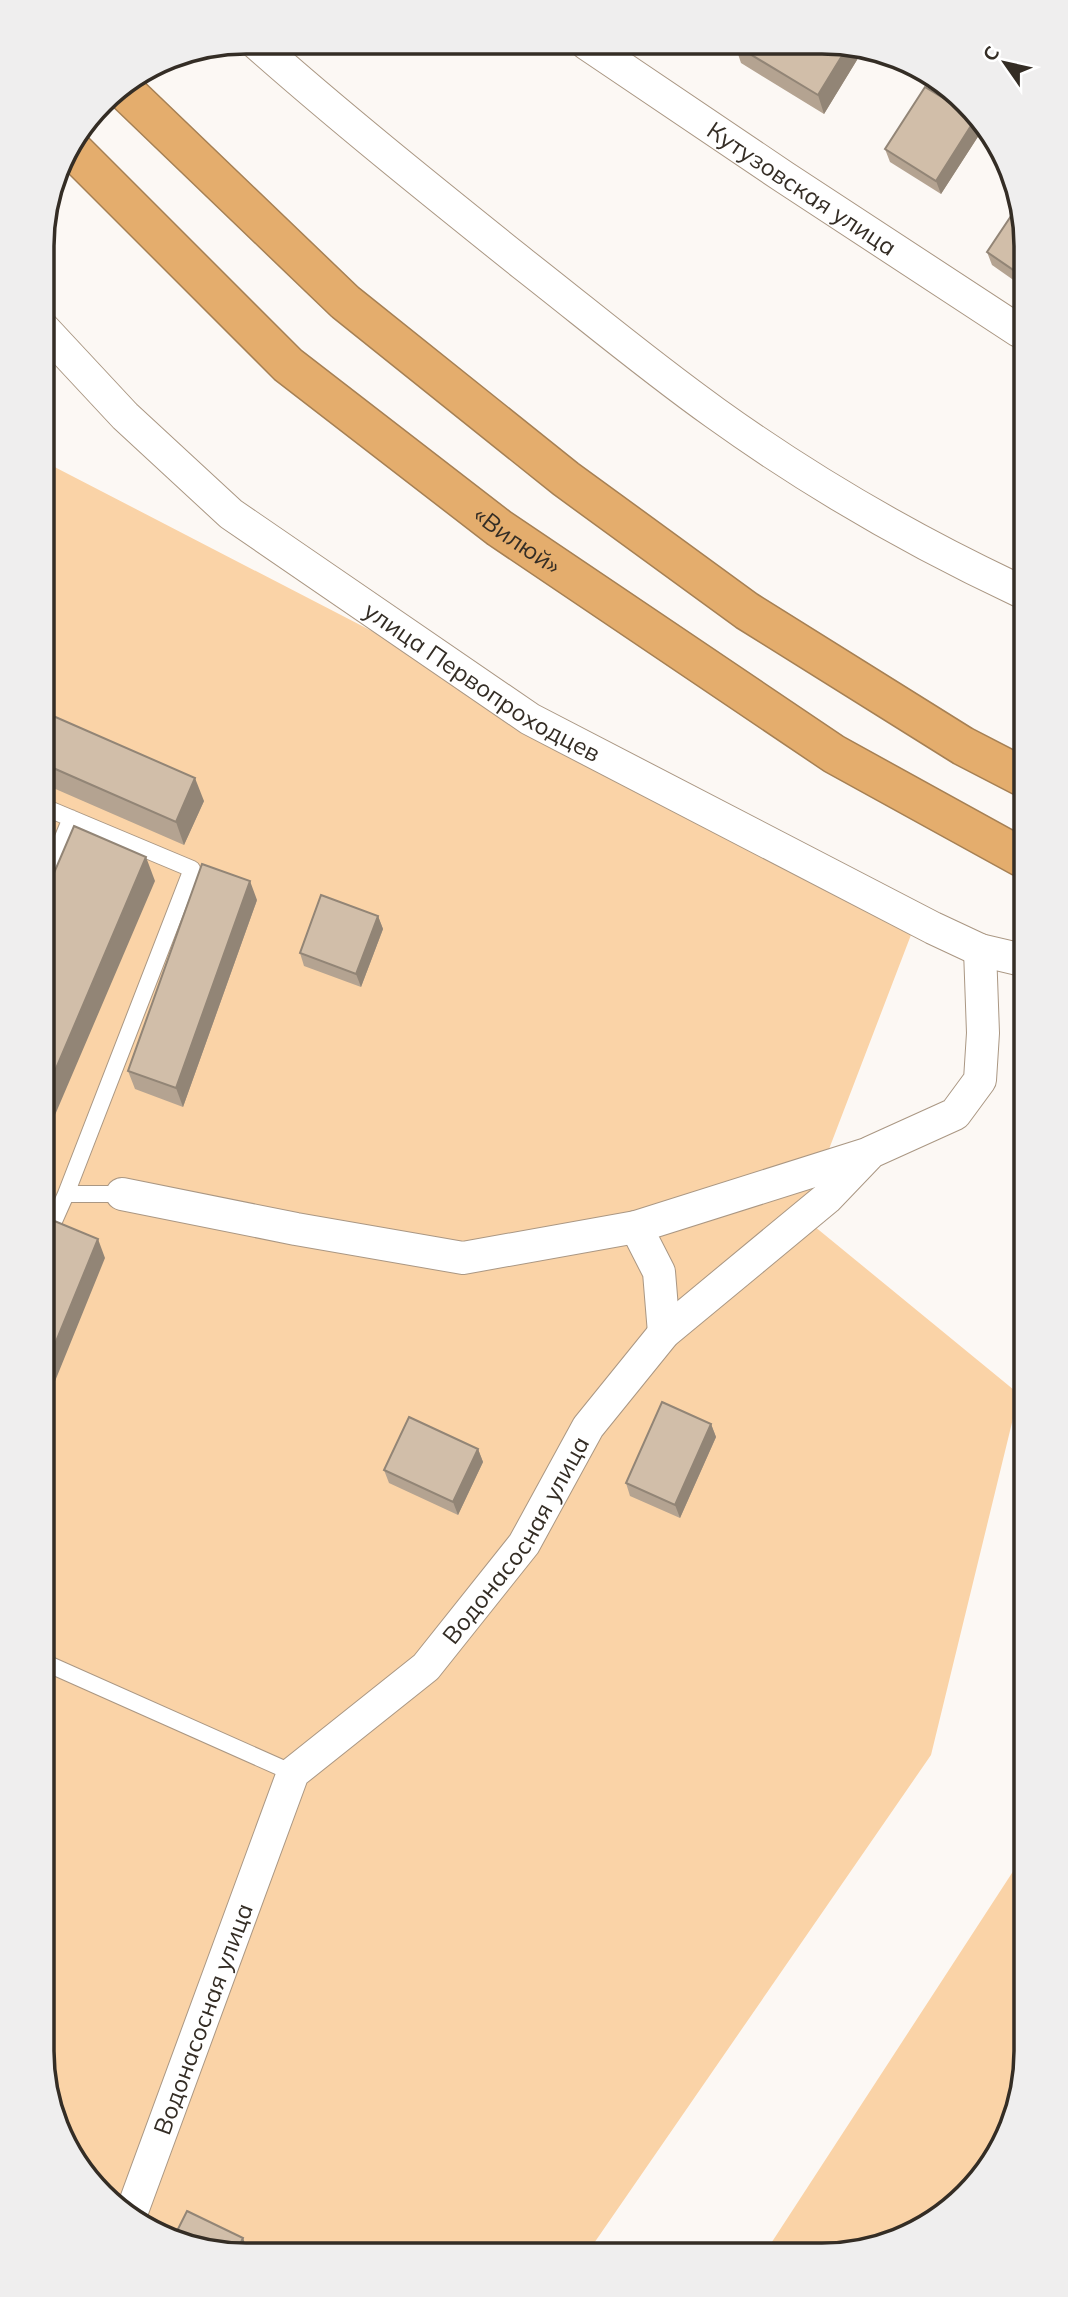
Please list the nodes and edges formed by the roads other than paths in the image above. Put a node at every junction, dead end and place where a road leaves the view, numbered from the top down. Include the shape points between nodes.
1 (269, 54) edge
2 (602, 54) edge
3 (129, 95) edge
4 (78, 155) edge
5 (1014, 328) edge
6 (55, 341) edge
7 (1014, 588) edge
8 (1014, 772) edge
9 (55, 811) edge
10 (71, 818) junction
11 (1014, 853) edge
12 (55, 858) edge
13 (980, 950) junction
14 (1014, 958) edge
15 (872, 1153) junction
16 (66, 1194) junction
17 (121, 1194) joint
18 (54, 1211) edge
19 (636, 1227) junction
20 (664, 1333) junction
21 (54, 1667) edge
22 (293, 1773) junction
23 (134, 2206) edge

1 - 7 street via 365,137 715,413 808,476 916,540
2 - 5 street, Кутузовская улица
3 - 8 highway via 345,302 566,479 747,611 963,746
4 - 11 highway, «Вилюй» via 288,365 499,528 834,754
6 - 13 street, улица Первопроходцев via 125,416 231,514 530,719
9 - 10 lane
10 - 12 lane
10 - 16 lane via 192,869
13 - 14 street, улица Первопроходцев
13 - 15 street, Водонасосная улица via 984,1033 980,1080 955,1114
15 - 19 street
15 - 20 street, Водонасосная улица via 827,1198
16 - 17 lane
16 - 18 lane
17 - 19 street via 463,1258
19 - 20 street via 659,1272
20 - 22 street, Водонасосная улица via 588,1427 524,1544 426,1667
21 - 22 lane
22 - 23 street, Водонасосная улица

